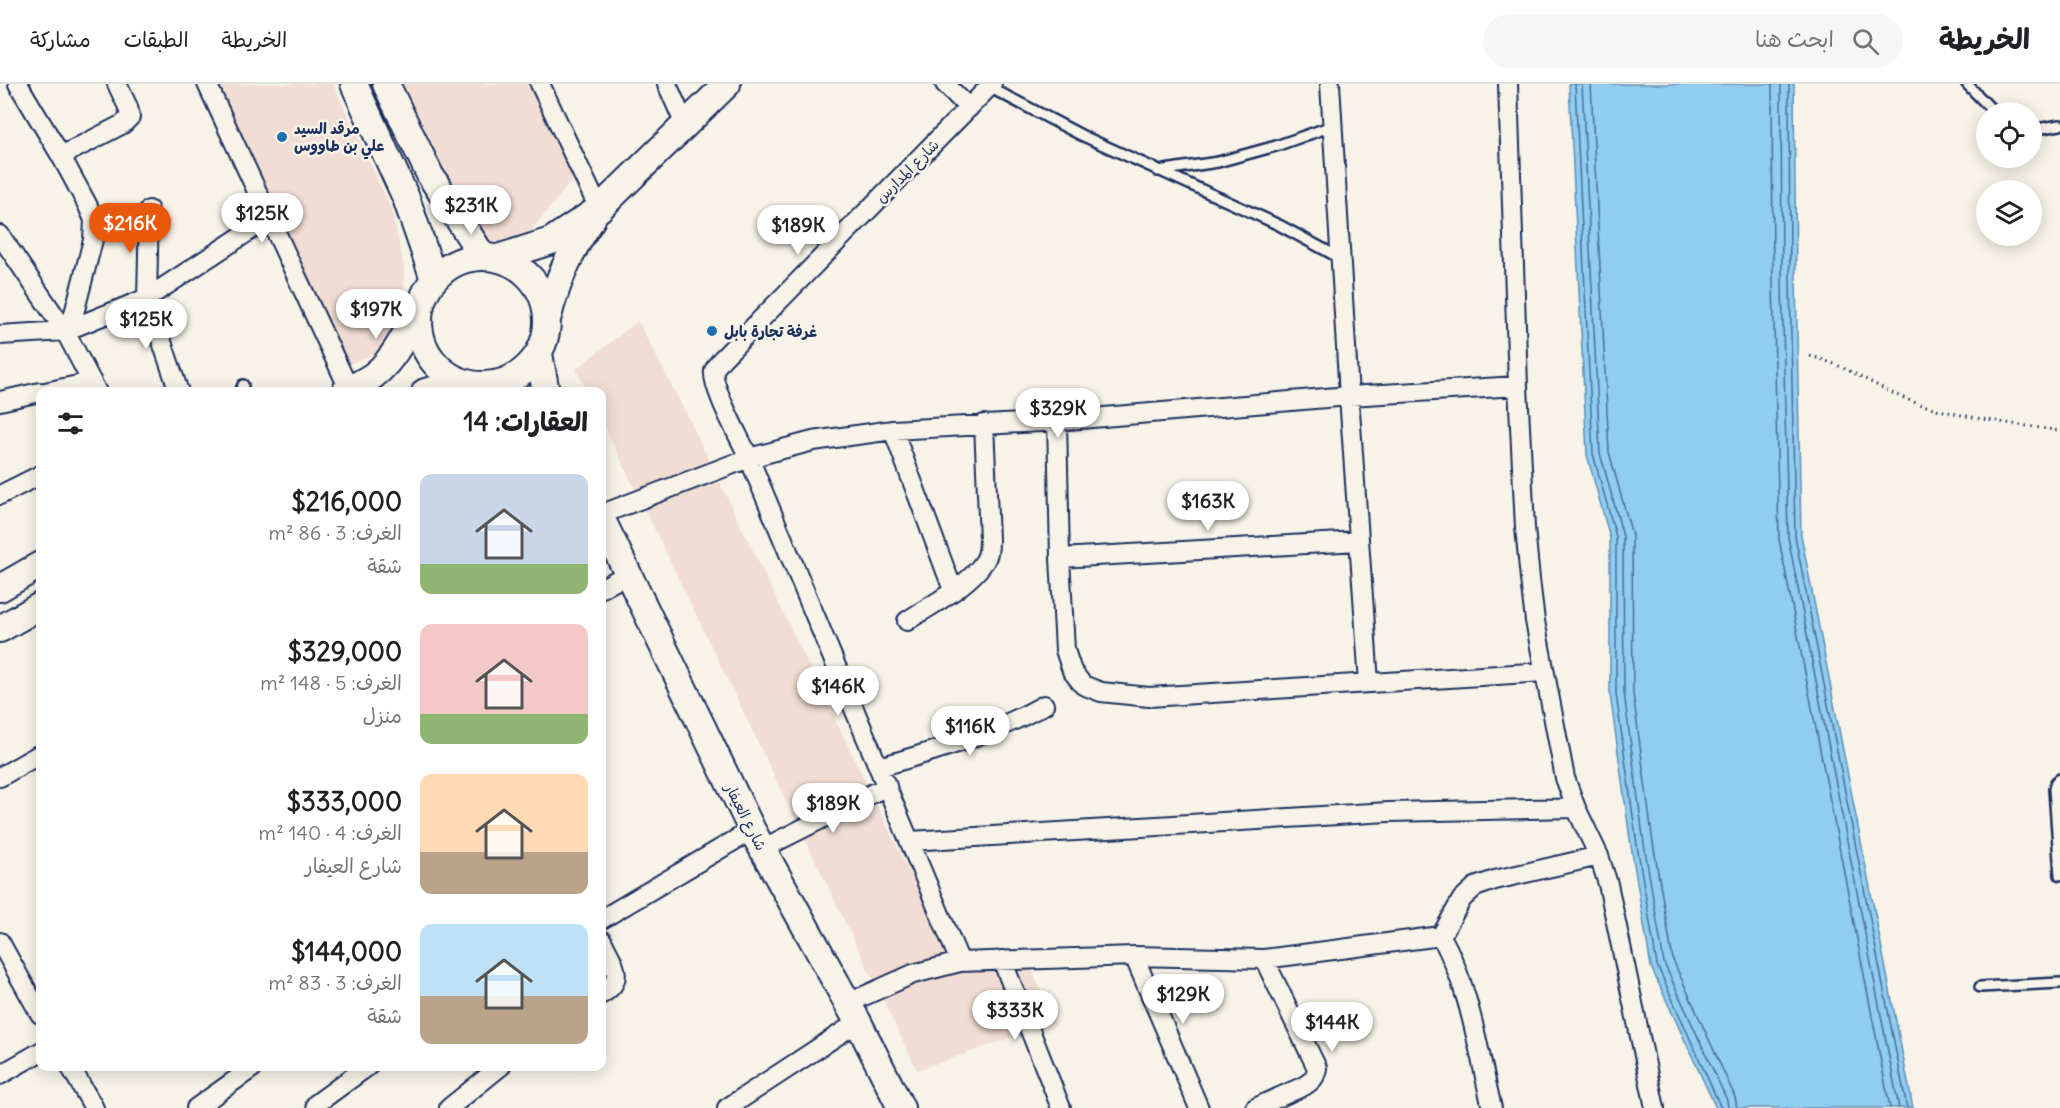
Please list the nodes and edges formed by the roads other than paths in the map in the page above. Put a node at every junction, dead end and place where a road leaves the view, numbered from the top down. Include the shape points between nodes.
1 (18, 84) edge
2 (117, 84) edge
3 (207, 84) edge
4 (354, 84) edge
5 (386, 84) edge
6 (540, 84) edge
7 (667, 84) edge
8 (727, 84) edge
9 (945, 84) edge
10 (1330, 84) edge
11 (1509, 84) edge
12 (1967, 84) edge
13 (991, 86) edge
14 (1984, 102) edge
15 (969, 108) junction
16 (685, 125) junction
17 (2060, 125) edge
18 (1332, 126) junction
19 (2042, 128) edge
20 (61, 156) junction
21 (1158, 171) junction
22 (599, 209) junction
23 (149, 210) dead end
24 (269, 218) junction
25 (0, 236) edge
26 (490, 257) junction
27 (1340, 258) junction
28 (434, 279) junction
29 (147, 298) junction
30 (422, 301) junction
31 (548, 317) junction
32 (67, 330) junction
33 (0, 335) edge
34 (539, 354) junction
35 (1518, 386) junction
36 (94, 387) edge
37 (177, 387) edge
38 (346, 387) edge
39 (352, 387) edge
40 (444, 387) edge
41 (490, 387) edge
42 (545, 387) edge
43 (36, 394) edge
44 (1349, 396) junction
45 (0, 401) edge
46 (1057, 421) junction
47 (984, 424) junction
48 (893, 430) junction
49 (749, 458) junction
50 (36, 477) edge
51 (0, 495) edge
52 (606, 512) edge
53 (606, 528) edge
54 (1359, 542) junction
55 (1060, 558) junction
56 (36, 567) edge
57 (628, 574) junction
58 (606, 586) edge
59 (0, 588) edge
60 (952, 590) junction
61 (36, 608) edge
62 (907, 621) dead end
63 (0, 629) edge
64 (1544, 672) junction
65 (1369, 683) junction
66 (1044, 705) dead end
67 (36, 756) edge
68 (879, 767) junction
69 (0, 777) edge
70 (2060, 779) edge
71 (887, 786) junction
72 (1576, 808) junction
73 (757, 840) junction
74 (910, 841) junction
75 (1599, 856) junction
76 (2060, 875) edge
77 (606, 917) edge
78 (1441, 936) junction
79 (0, 942) edge
80 (606, 948) edge
81 (1134, 956) junction
82 (1264, 959) junction
83 (1002, 960) junction
84 (960, 962) junction
85 (2060, 983) edge
86 (1980, 987) dead end
87 (35, 992) edge
88 (606, 992) edge
89 (852, 1013) junction
90 (36, 1054) edge
91 (73, 1071) edge
92 (243, 1071) edge
93 (361, 1071) edge
94 (495, 1071) edge
95 (0, 1075) edge
96 (316, 1104) dead end
97 (94, 1108) edge
98 (196, 1108) edge
99 (449, 1108) edge
100 (727, 1108) edge
101 (901, 1108) edge
102 (1061, 1108) edge
103 (1199, 1108) edge
104 (1255, 1108) edge
105 (1492, 1108) edge
106 (1655, 1108) edge

1 - 20 street
2 - 20 street via 130,117
3 - 24 street
4 - 28 main road via 406,198
5 - 26 main road via 430,175
6 - 22 street
7 - 16 street
8 - 16 main road
9 - 15 street
10 - 18 street
11 - 35 street
12 - 14 lane
13 - 15 street, شارع المدارس
13 - 21 lane
15 - 49 street, شارع المدارس via 714,370 720,396
16 - 22 main road
17 - 19 lane
18 - 21 lane via 1218,162
18 - 27 street
20 - 32 street via 94,220 93,240
21 - 27 lane via 1279,225
22 - 26 main road via 551,241
22 - 31 main road via 565,263
23 - 29 street
24 - 29 street
24 - 38 street
25 - 32 street
26 - 28 main road via 465,259
26 - 31 main road via 516,266 532,279 543,297
27 - 44 street
28 - 30 main road
29 - 32 street
29 - 37 street
30 - 39 main road via 394,352 375,374
30 - 41 main road via 418,323 423,345 435,364 452,378
31 - 34 main road
32 - 33 street
32 - 36 street
34 - 41 main road via 510,380
34 - 42 main road
35 - 44 street
35 - 64 street via 1527,548
40 - 41 main road
43 - 45 street
44 - 46 street
44 - 54 street
46 - 47 street
46 - 55 street
47 - 48 street
47 - 60 street via 989,552 973,574
48 - 49 street via 813,441
48 - 60 street
49 - 52 street
49 - 68 street
50 - 51 street
53 - 57 main road, شارع العيفار
54 - 55 street
54 - 65 street
55 - 65 street via 1065,650 1072,671 1083,685 1101,692 1149,697
56 - 59 main road
57 - 58 street
57 - 73 main road, شارع العيفار
60 - 62 street
61 - 63 main road
64 - 65 street
64 - 72 street via 1564,778
66 - 68 street via 984,733
67 - 69 street
68 - 71 street
70 - 76 lane via 2054,789
71 - 73 street
71 - 74 street
72 - 74 street via 1388,812
72 - 75 street
73 - 77 street
73 - 89 main road, شارع العيفار
74 - 84 street
75 - 78 street via 1475,888 1462,899
75 - 106 street via 1616,914
78 - 82 street
78 - 105 street via 1462,984
79 - 87 street
80 - 88 street via 616,969 616,980
81 - 82 street
81 - 83 street
81 - 103 street
82 - 104 street via 1317,1068 1312,1081
83 - 84 street
83 - 102 street
84 - 89 street via 913,974
85 - 86 lane
89 - 100 street
89 - 101 main road, شارع العيفار
90 - 95 street
91 - 97 street
92 - 98 street
93 - 96 street
94 - 99 street

